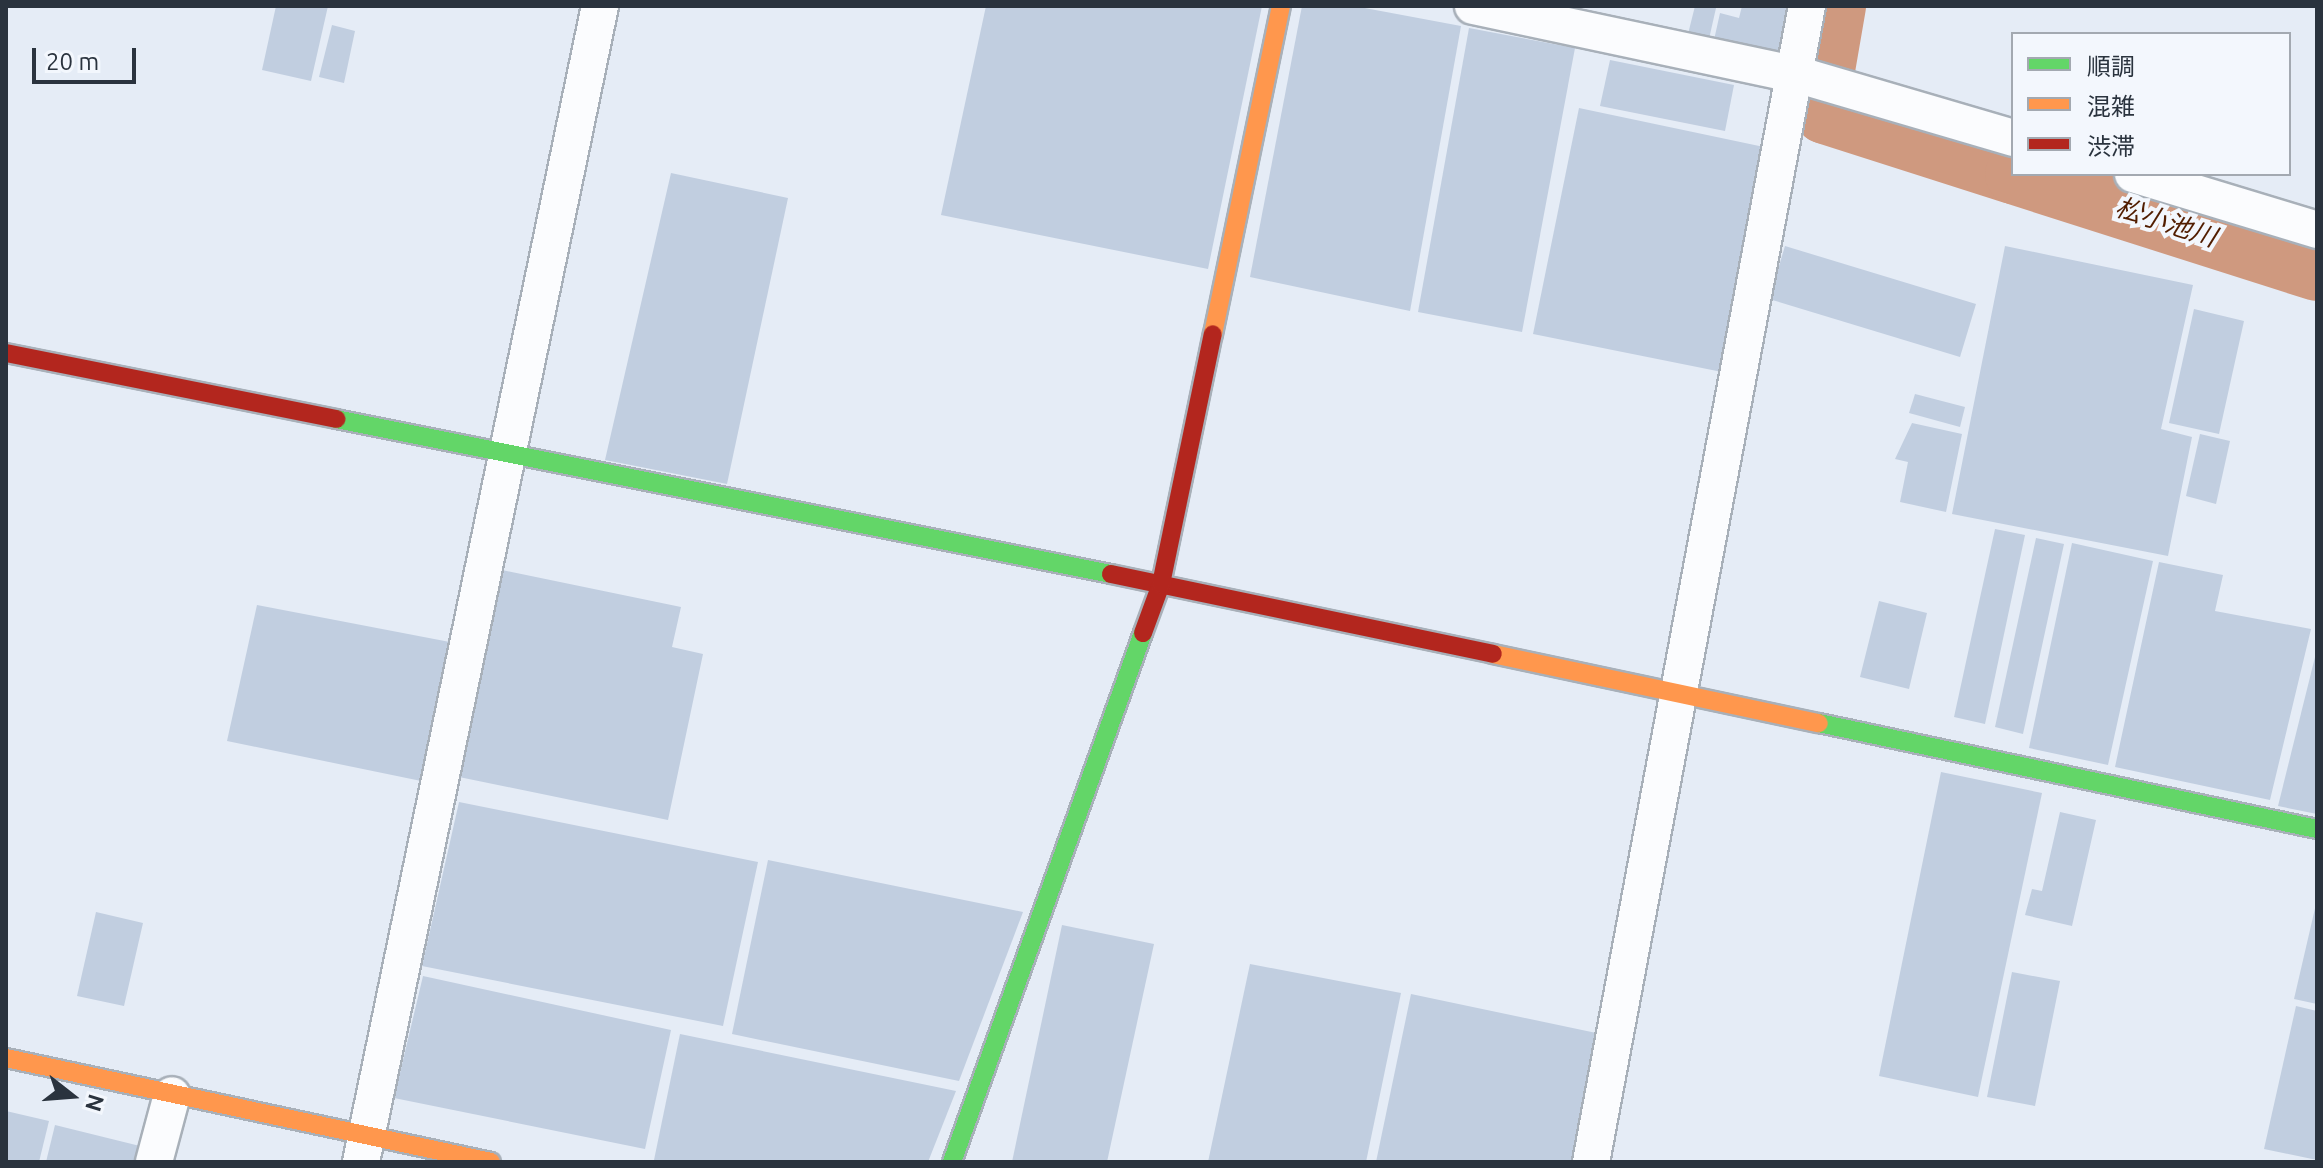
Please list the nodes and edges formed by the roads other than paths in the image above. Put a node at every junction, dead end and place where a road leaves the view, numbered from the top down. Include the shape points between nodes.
1 (600, 6) edge
2 (1281, 6) edge
3 (1473, 6) edge
4 (1807, 6) edge
5 (1800, 76) junction
6 (2011, 137) edge
7 (2140, 176) edge
8 (2317, 230) edge
9 (6, 353) edge
10 (509, 456) junction
11 (1161, 584) junction
12 (1678, 697) junction
13 (2317, 829) edge
14 (6, 1058) edge
15 (172, 1095) junction
16 (364, 1150) edge
17 (154, 1162) edge
18 (491, 1162) edge
19 (952, 1162) edge
20 (1591, 1162) edge

1 - 10 street
2 - 11 street
3 - 5 street
4 - 5 street
5 - 6 street
5 - 12 street
7 - 8 street
9 - 10 street
10 - 11 street
10 - 16 street
11 - 12 street
11 - 19 street
12 - 13 street
12 - 20 street
14 - 15 street
15 - 16 street
15 - 17 street
16 - 18 street

